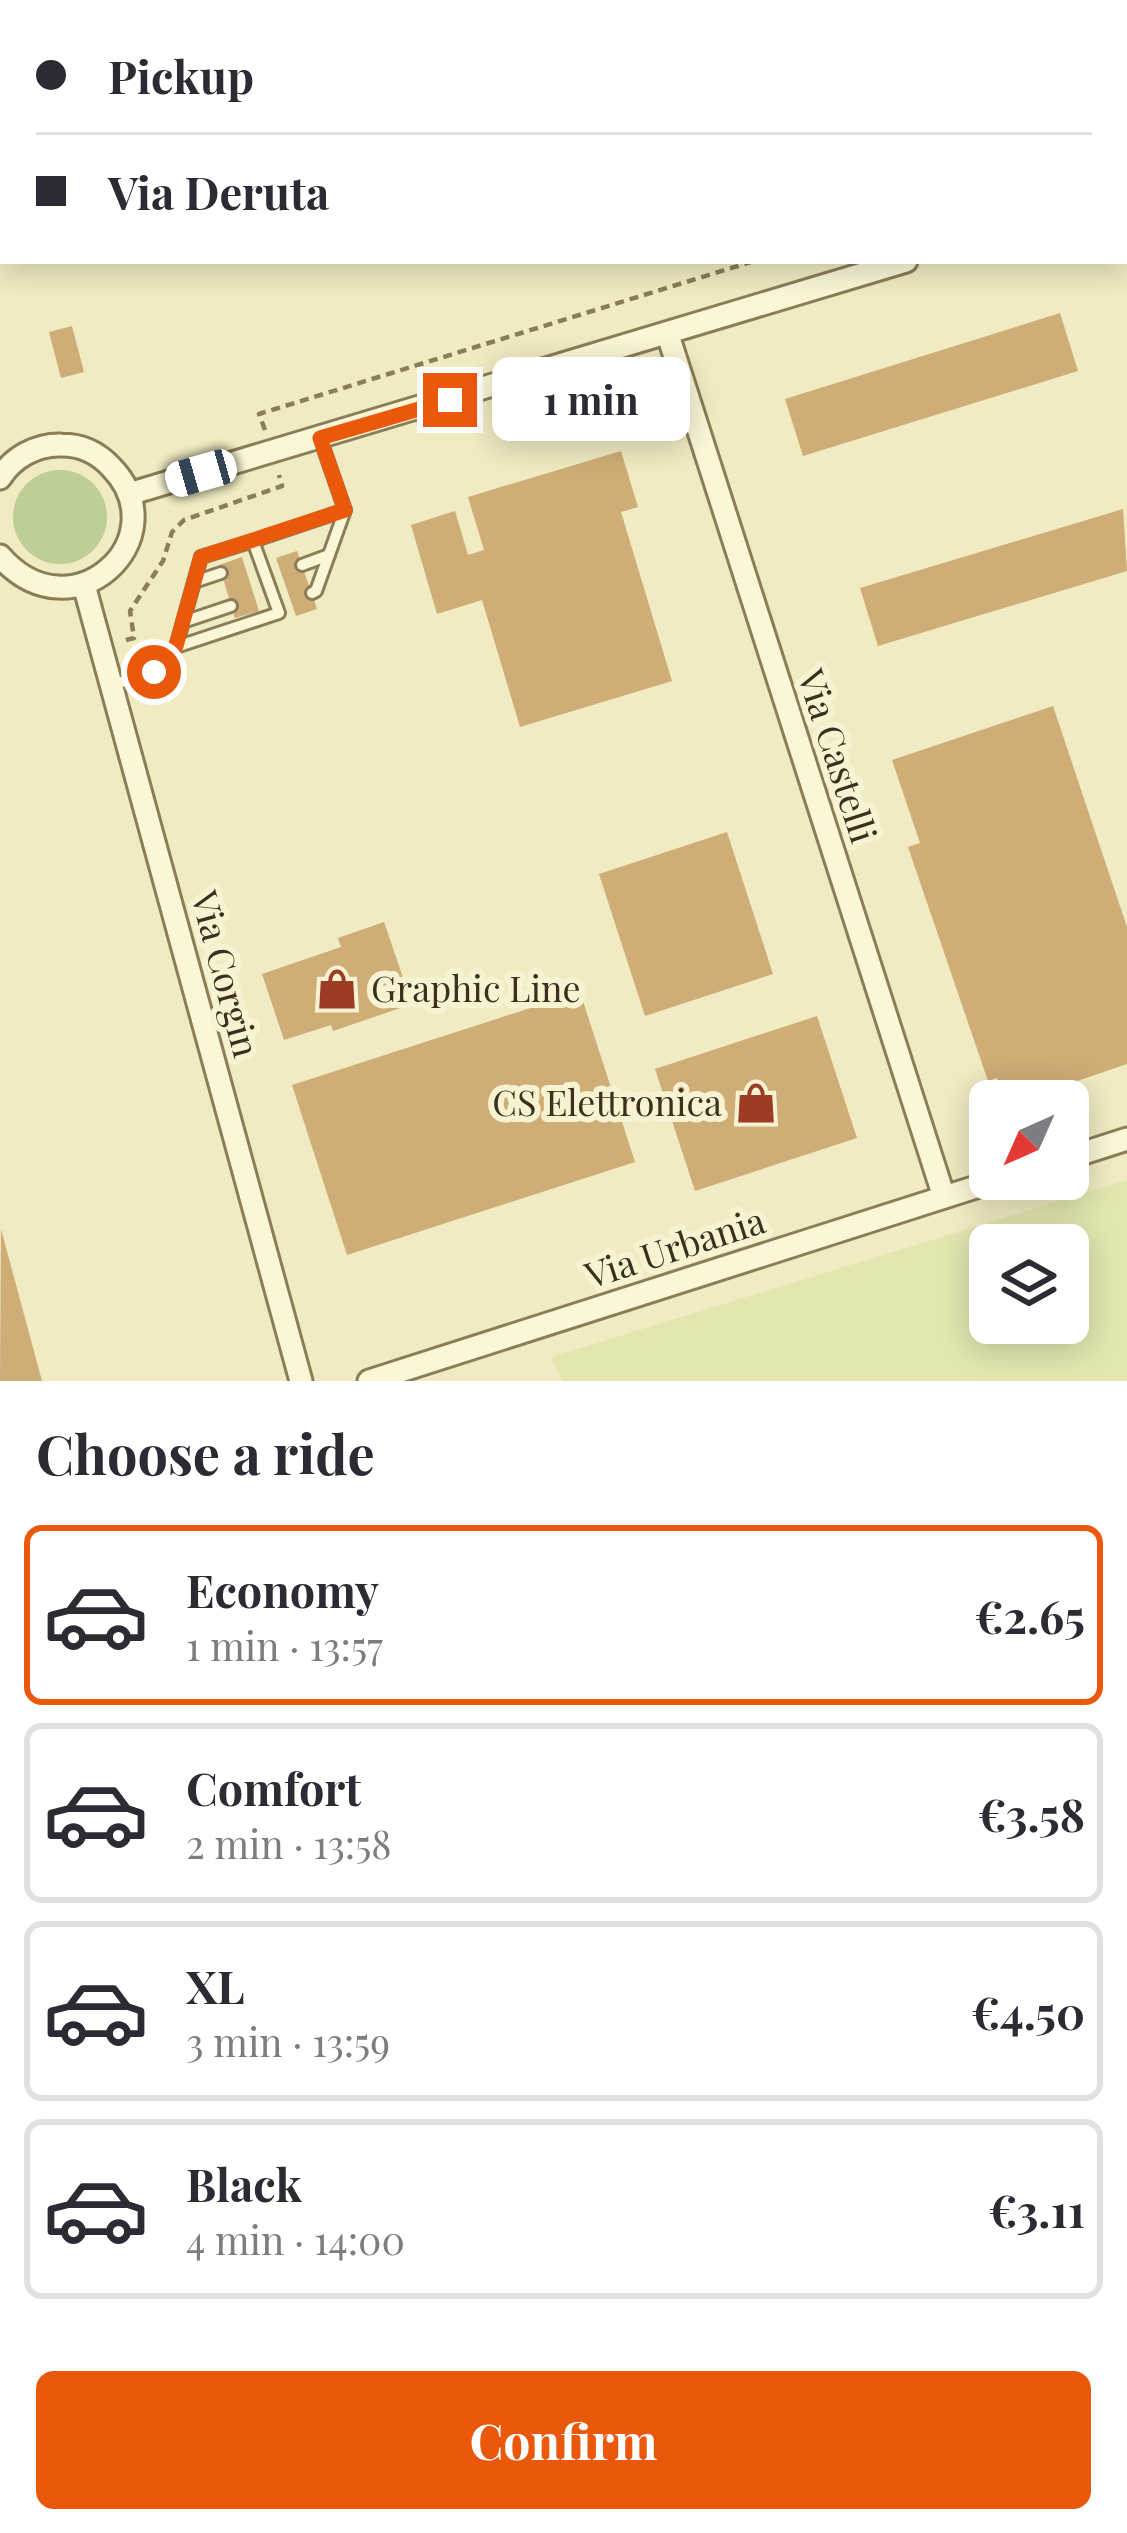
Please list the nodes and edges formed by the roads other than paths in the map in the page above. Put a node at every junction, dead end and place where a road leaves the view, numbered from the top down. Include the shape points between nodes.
1 (896, 264) edge
2 (668, 335) junction
3 (320, 438) junction
4 (0, 478) edge
5 (129, 494) junction
6 (345, 510) junction
7 (253, 541) junction
8 (329, 555) junction
9 (0, 556) edge
10 (259, 560) junction
11 (302, 565) dead end
12 (244, 566) dead end
13 (281, 572) dead end
14 (221, 573) dead end
15 (266, 578) junction
16 (194, 581) junction
17 (84, 585) junction
18 (312, 592) dead end
19 (255, 599) dead end
20 (273, 599) junction
21 (290, 600) dead end
22 (231, 606) dead end
23 (183, 622) junction
24 (176, 646) junction
25 (112, 685) junction
26 (1127, 1139) edge
27 (1089, 1151) edge
28 (969, 1189) edge
29 (944, 1197) junction
30 (302, 1381) edge
31 (369, 1381) edge

1 - 2 street
2 - 3 street
2 - 29 street, Via Castelli
3 - 5 street
3 - 6 lane
4 - 5 street via 23,454 66,444 105,460
5 - 17 street via 130,538 120,558
6 - 7 lane
6 - 8 lane
7 - 10 lane
7 - 16 lane via 201,557
8 - 11 lane
8 - 18 lane
9 - 17 street via 38,586
10 - 12 lane
10 - 15 lane
13 - 15 lane
14 - 16 lane
15 - 20 lane
16 - 23 lane
17 - 25 street, Via Corgin
19 - 20 lane
20 - 21 lane
20 - 24 lane via 279,614
22 - 23 lane
23 - 24 lane
24 - 25 lane via 154,672
25 - 30 street, Via Corgin
26 - 27 street
28 - 29 street, Via Urbania
29 - 31 street, Via Urbania

